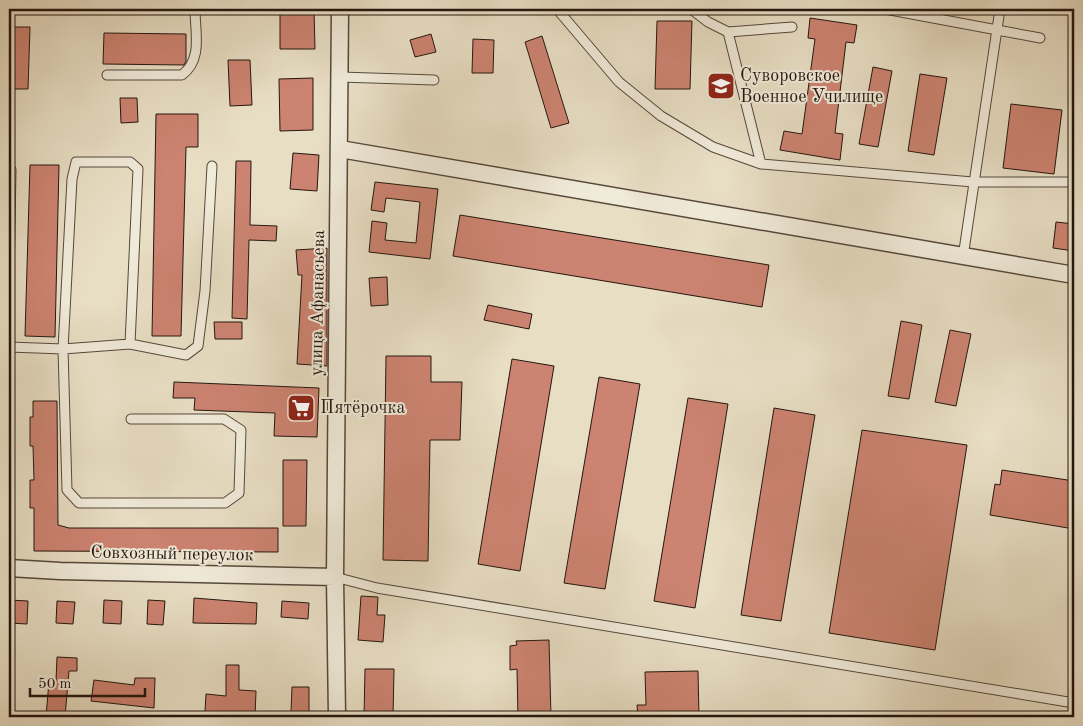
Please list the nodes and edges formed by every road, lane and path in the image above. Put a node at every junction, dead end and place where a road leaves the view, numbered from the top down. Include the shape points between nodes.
1 (195, 9) edge
2 (340, 9) edge
3 (557, 9) edge
4 (691, 9) edge
5 (887, 9) edge
6 (1000, 9) edge
7 (792, 27) dead end
8 (996, 30) junction
9 (728, 32) junction
10 (1040, 38) dead end
11 (107, 75) dead end
12 (340, 76) junction
13 (434, 80) dead end
14 (340, 149) junction
15 (761, 164) junction
16 (212, 166) dead end
17 (9, 168) edge
18 (973, 182) junction
19 (1074, 182) edge
20 (963, 258) junction
21 (1074, 275) edge
22 (9, 280) edge
23 (130, 344) junction
24 (9, 347) edge
25 (63, 349) junction
26 (131, 419) dead end
27 (9, 568) edge
28 (335, 577) junction
29 (1074, 703) edge
30 (92, 717) edge
31 (120, 717) edge
32 (337, 717) edge

1 - 11 lane via 196,56 191,68 182,75
2 - 12 street, улица Афанасьева
3 - 15 lane via 619,82 661,116 712,147
4 - 9 lane
5 - 8 lane
6 - 8 lane
7 - 9 lane
8 - 10 lane
8 - 18 lane
9 - 15 lane
12 - 13 lane
12 - 14 street, улица Афанасьева
14 - 20 street
14 - 28 street, улица Афанасьева
15 - 18 lane
16 - 23 lane via 205,290 198,346 186,355
17 - 22 lane via 12,170
18 - 19 lane
18 - 20 lane
20 - 21 street
23 - 25 lane
23 - 25 lane via 138,169 130,162 76,162 72,178
24 - 25 lane
25 - 26 lane via 66,490 79,502 225,503 239,493 241,430 224,420
27 - 28 street, Совхозный переулок via 60,572
28 - 29 lane via 377,588
28 - 32 street, улица Афанасьева
30 - 31 lane

